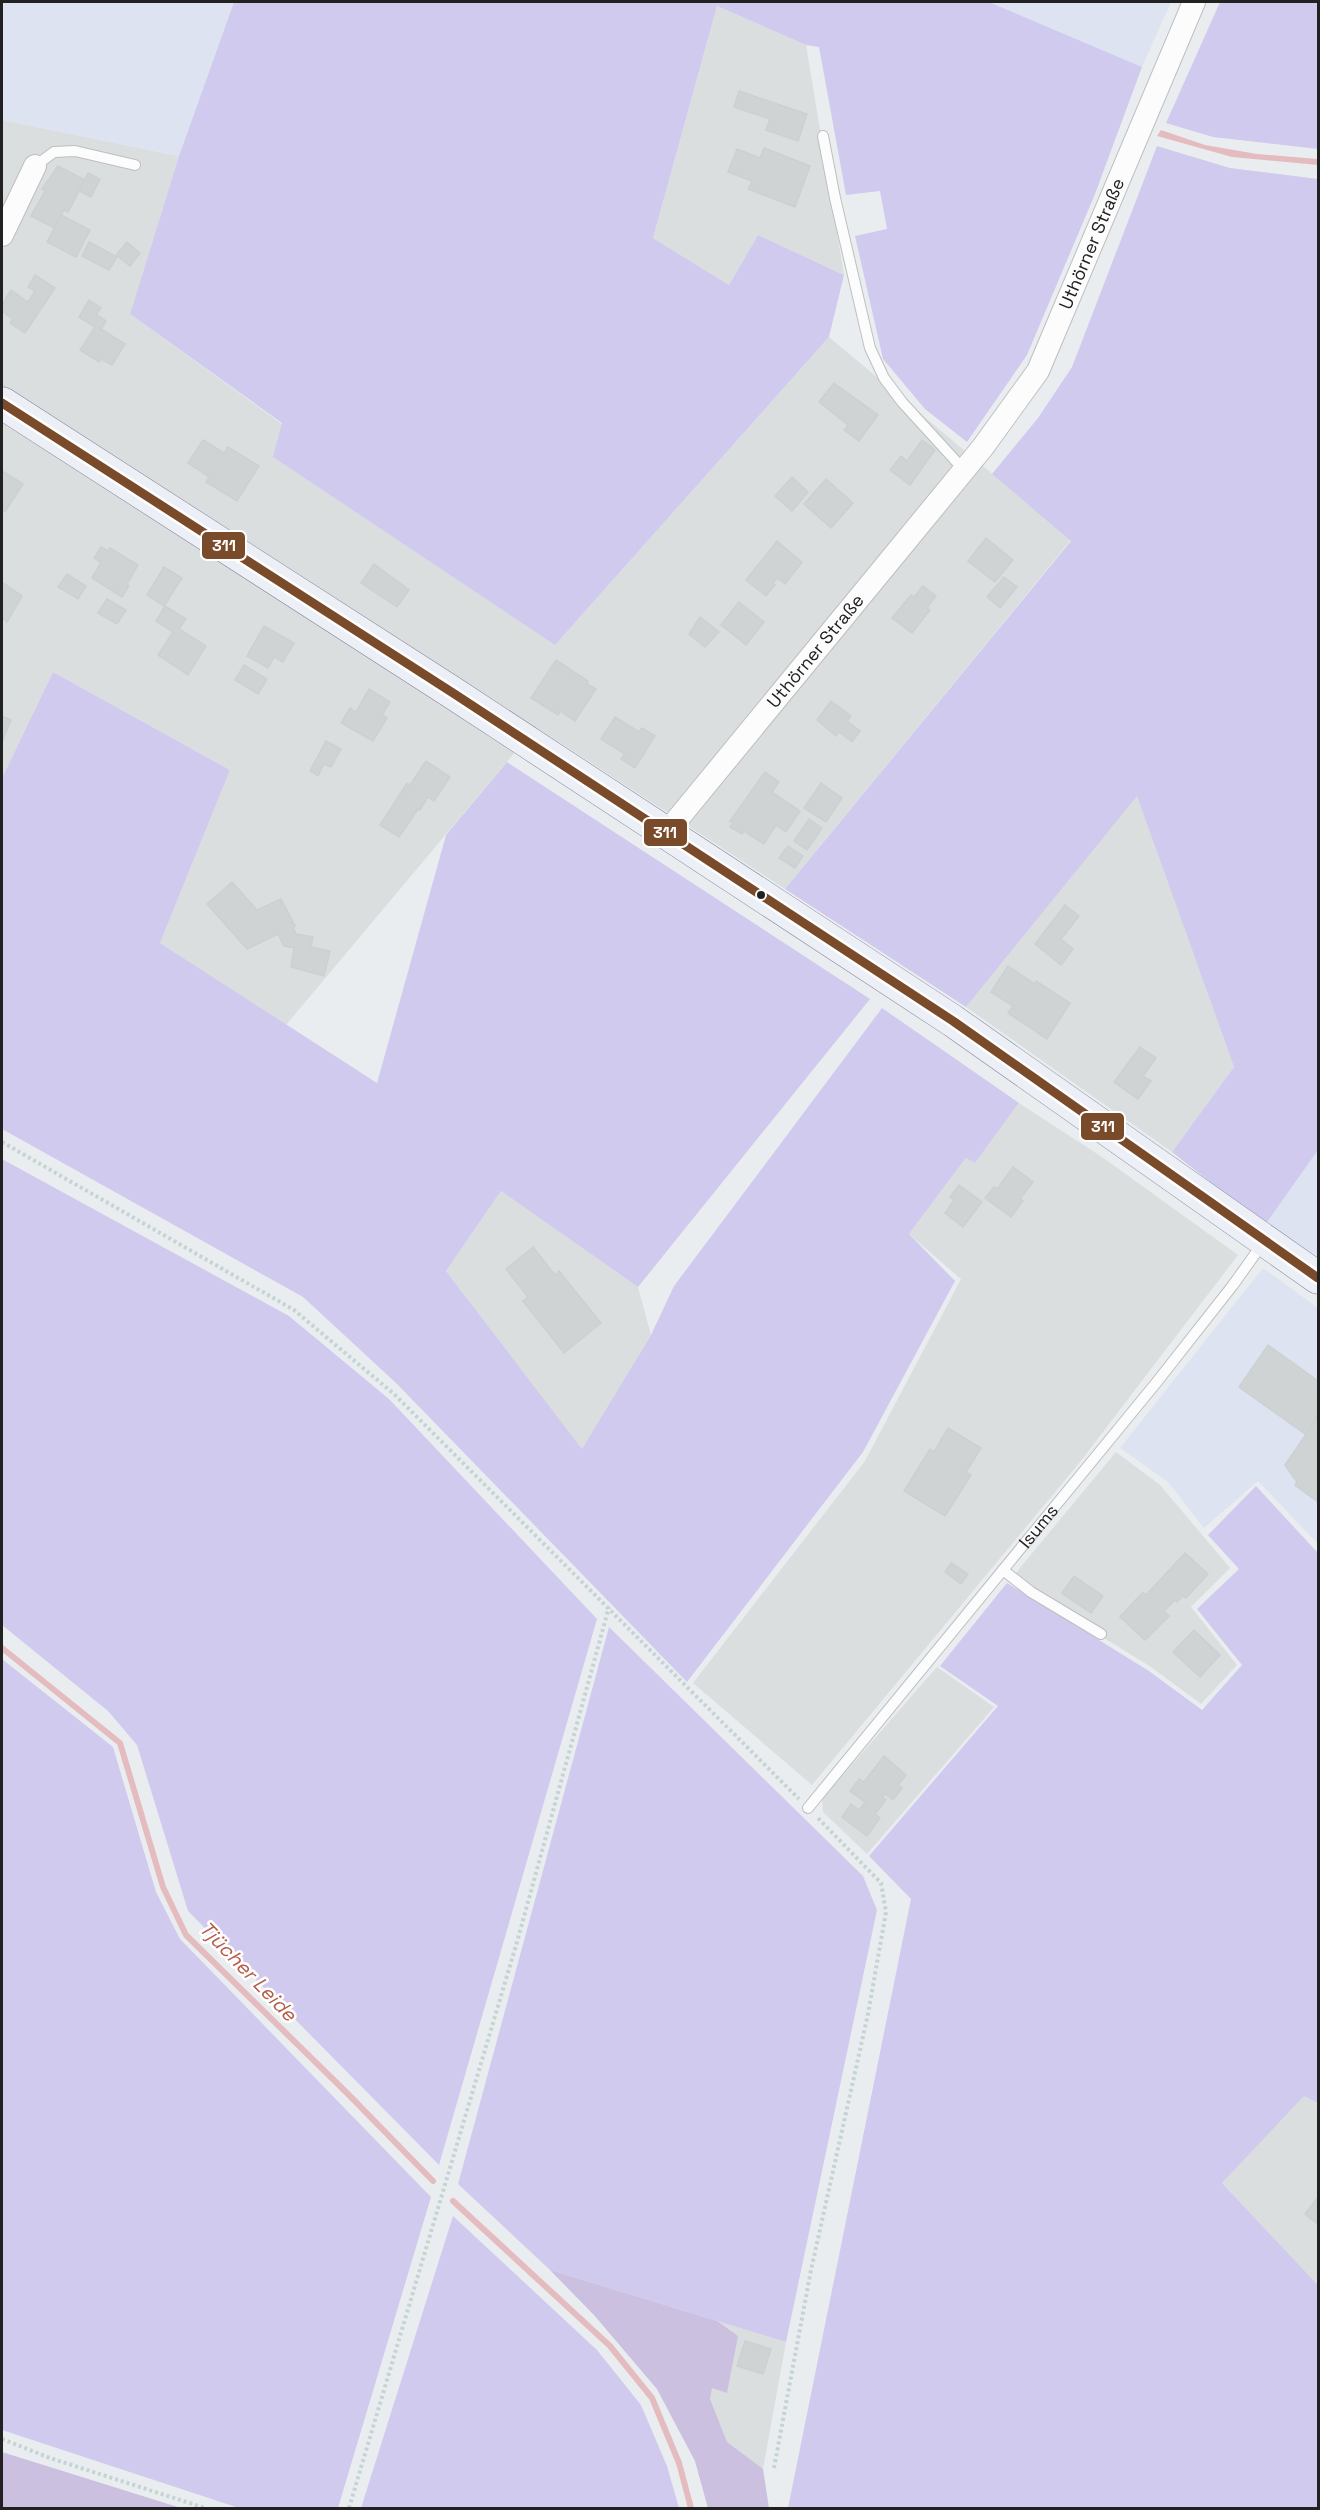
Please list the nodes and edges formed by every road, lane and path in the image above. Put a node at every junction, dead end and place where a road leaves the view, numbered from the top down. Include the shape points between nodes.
1 (1194, 2) edge
2 (823, 136) dead end
3 (135, 165) dead end
4 (35, 166) joint
5 (2, 235) edge
6 (2, 403) edge
7 (964, 470) junction
8 (667, 832) junction
9 (2, 1142) edge
10 (1264, 1240) junction
11 (1318, 1278) edge
12 (1004, 1570) junction
13 (609, 1607) junction
14 (1101, 1634) dead end
15 (808, 1808) junction
16 (2, 2439) edge
17 (774, 2468) dead end
18 (204, 2508) edge
19 (349, 2508) edge

1 - 7 street, Uthörner Straße via 1038,370
2 - 7 lane via 870,348 884,378 902,402
3 - 4 lane via 75,151 54,152
4 - 5 street
6 - 8 main road
7 - 8 street, Uthörner Straße
8 - 10 main road via 953,1021
9 - 13 path via 294,1310 394,1394
10 - 11 main road
10 - 12 lane, Isums via 1233,1285
12 - 14 lane via 1030,1592
12 - 15 lane, Isums
13 - 15 path
13 - 19 path via 517,1942
15 - 17 path via 881,1883 886,1912
16 - 18 path

